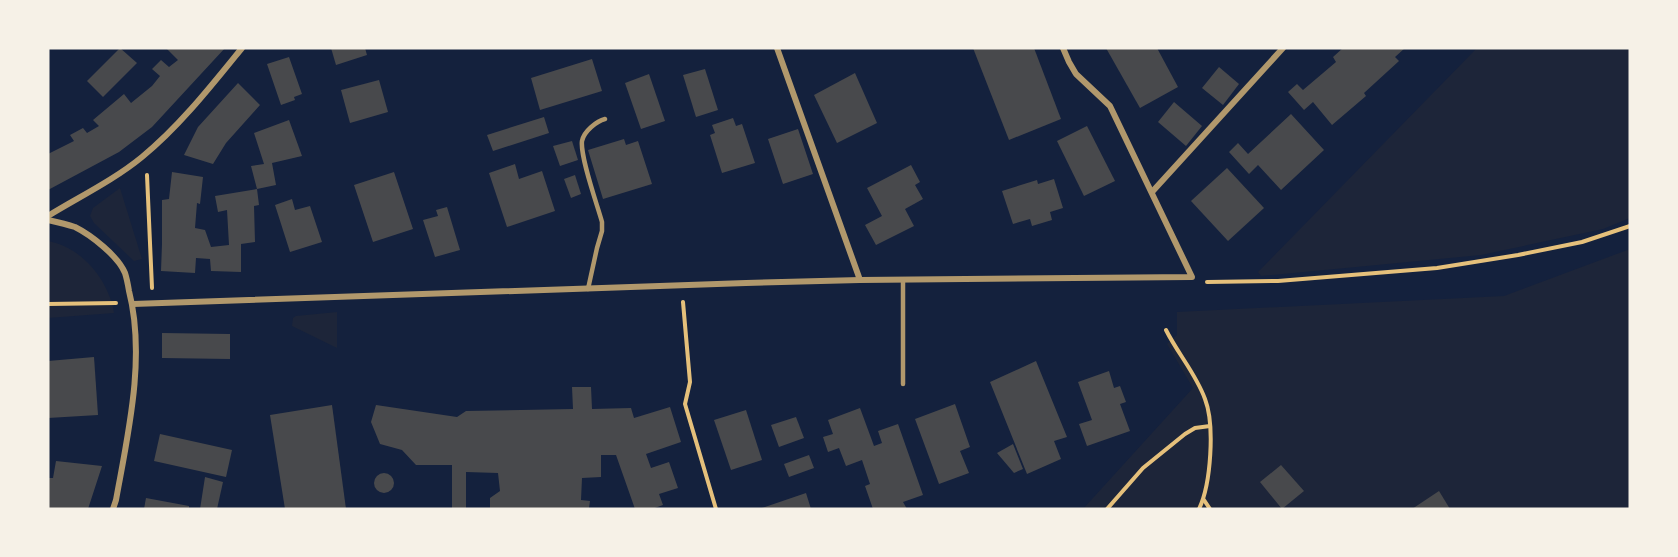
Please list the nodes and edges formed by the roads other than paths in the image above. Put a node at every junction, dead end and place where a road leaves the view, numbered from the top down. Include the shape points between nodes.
1 (242, 48) edge
2 (777, 48) edge
3 (1063, 48) edge
4 (1283, 48) edge
5 (605, 118) dead end
6 (1152, 192) junction
7 (48, 218) edge
8 (860, 280) junction
9 (903, 280) junction
10 (588, 289) junction
11 (133, 304) junction
12 (903, 384) dead end
13 (113, 509) edge

1 - 7 street via 146,154
2 - 8 street
3 - 6 street via 1076,74 1110,106
4 - 6 street
5 - 10 lane via 582,141 602,222
6 - 9 street via 1192,278
7 - 11 street via 75,228 113,256 124,272
8 - 9 street
8 - 10 street
9 - 12 lane
10 - 11 street
11 - 13 street via 136,338 132,413

